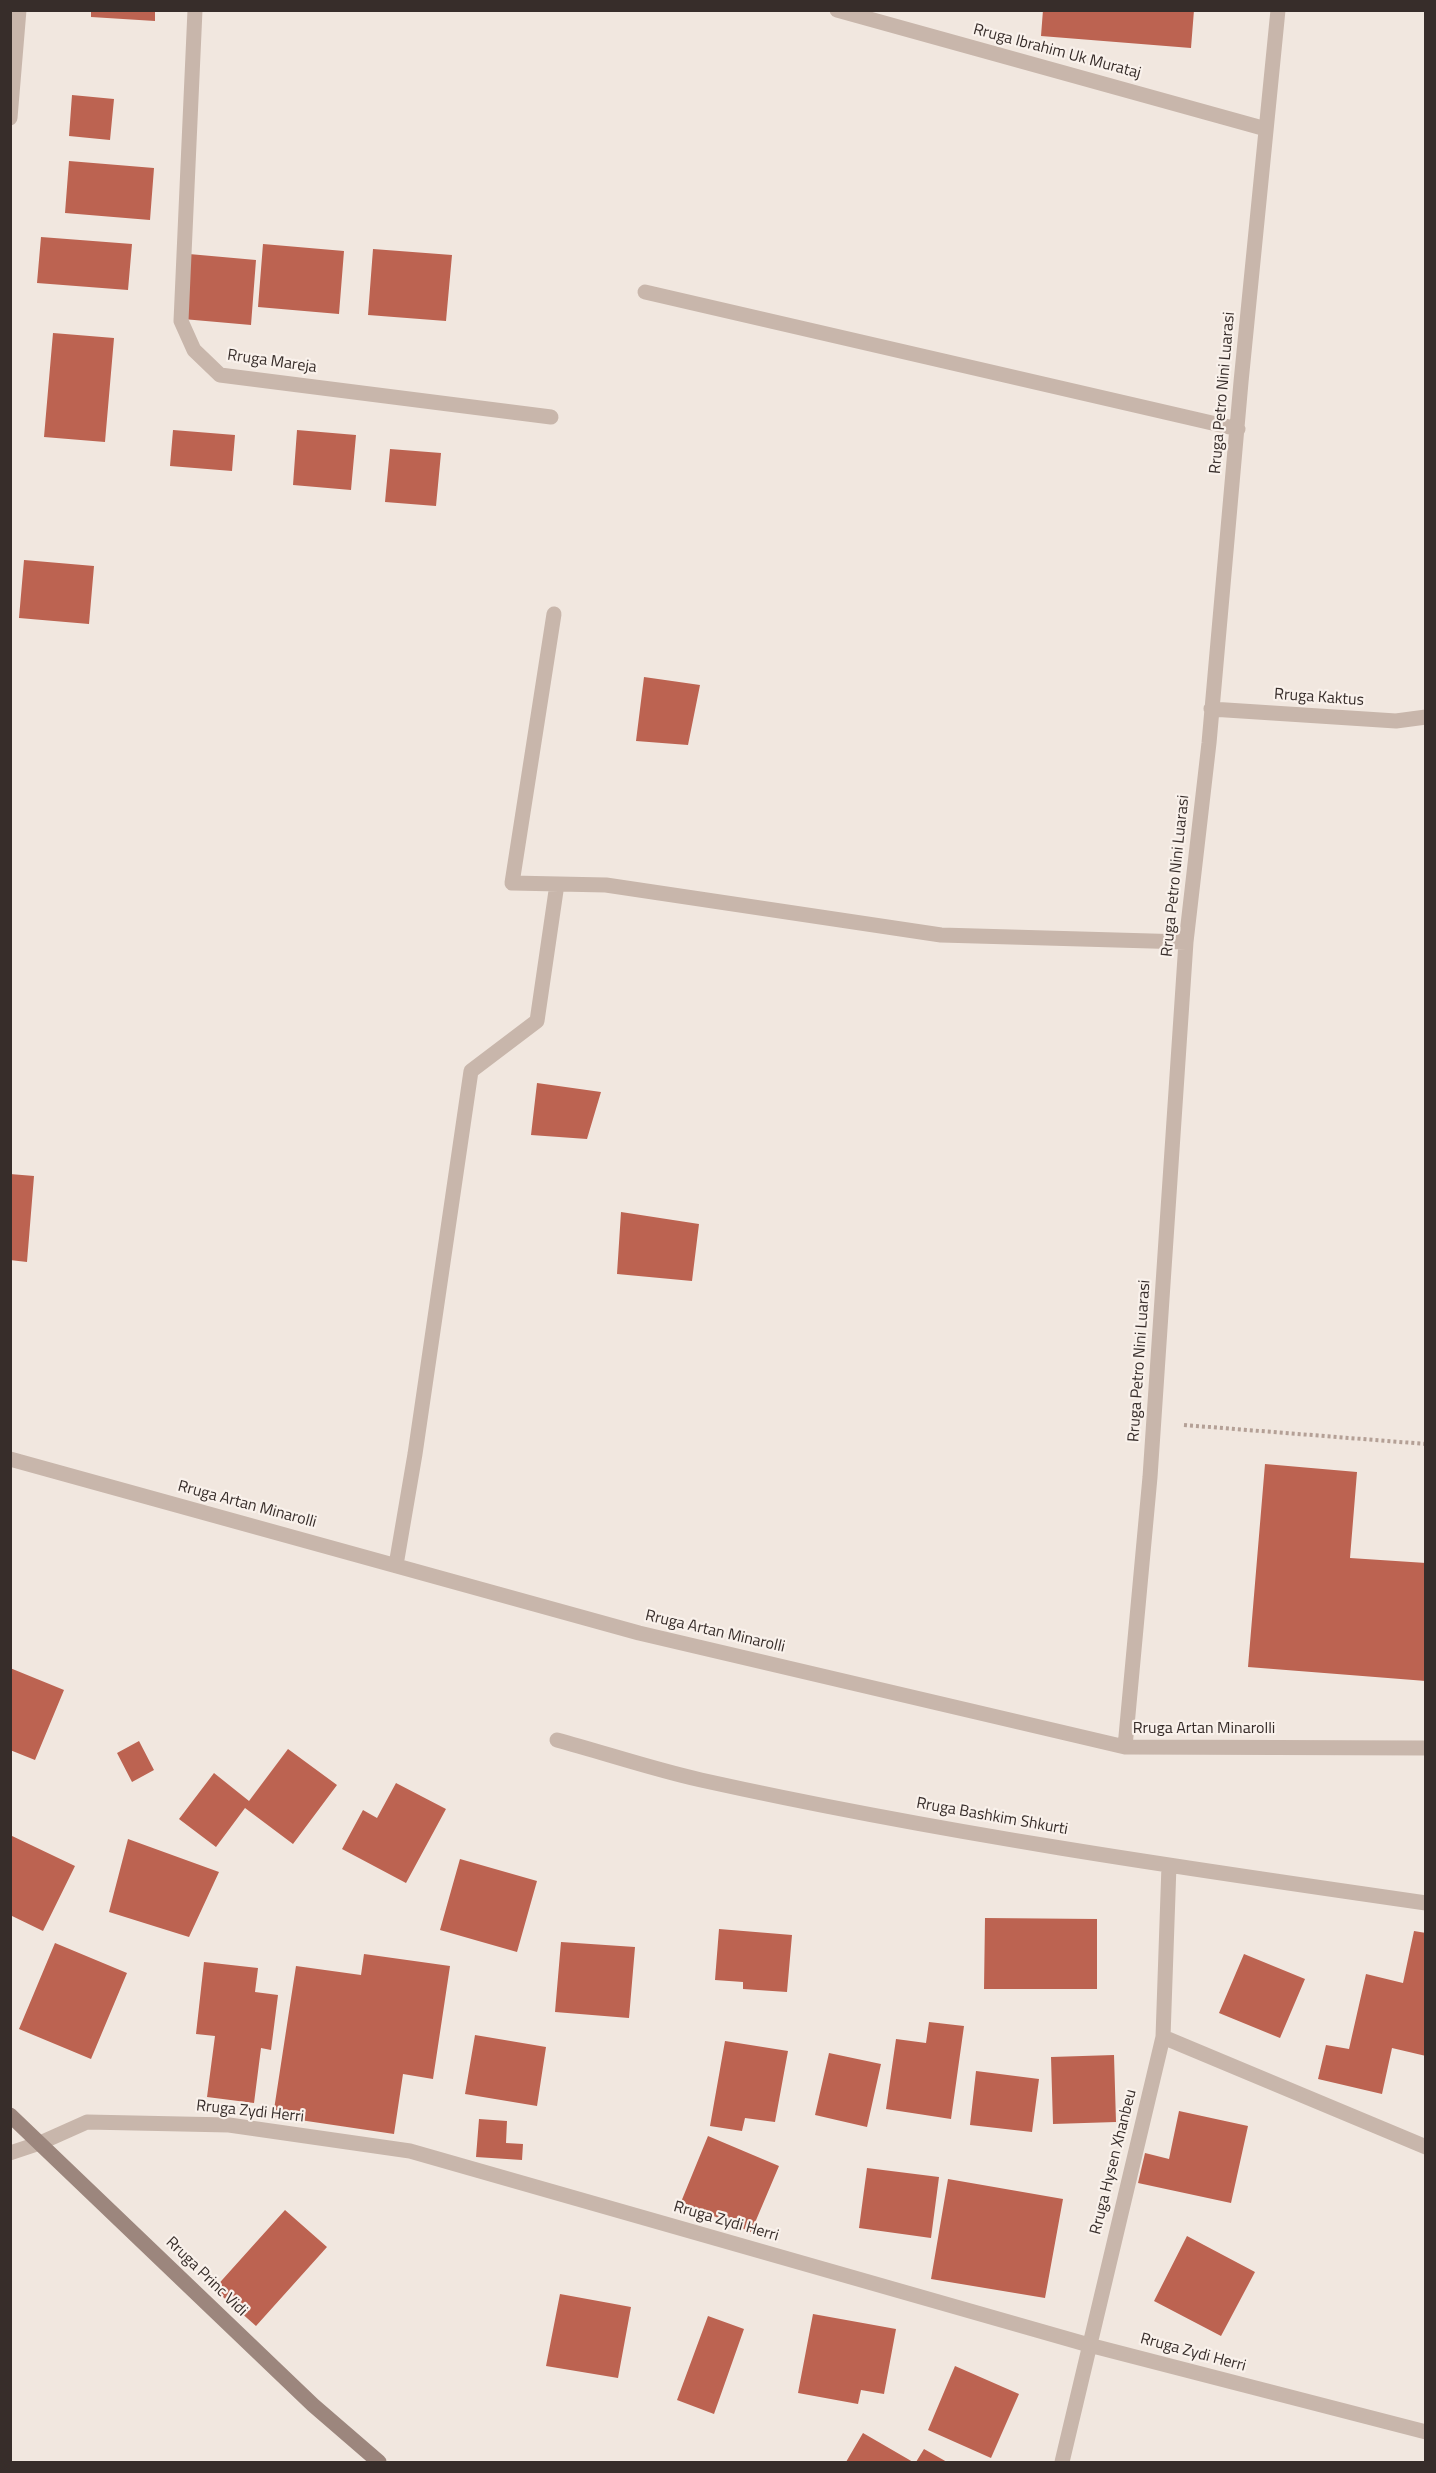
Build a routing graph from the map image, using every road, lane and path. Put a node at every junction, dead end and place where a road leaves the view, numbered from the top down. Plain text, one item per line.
1 (19, 10) edge
2 (195, 10) edge
3 (837, 10) edge
4 (1278, 10) edge
5 (10, 118) edge
6 (1266, 129) junction
7 (645, 292) dead end
8 (551, 417) dead end
9 (1238, 429) junction
10 (554, 614) dead end
11 (1211, 709) junction
12 (1425, 717) edge
13 (557, 884) junction
14 (1186, 942) junction
15 (1154, 1423) junction
16 (1425, 1444) edge
17 (10, 1459) edge
18 (396, 1565) junction
19 (557, 1740) dead end
20 (1125, 1747) junction
21 (1425, 1748) edge
22 (1168, 1866) junction
23 (1425, 1904) edge
24 (1163, 2037) junction
25 (10, 2115) edge
26 (40, 2143) junction
27 (1425, 2148) edge
28 (10, 2153) edge
29 (1089, 2345) junction
30 (1425, 2432) edge
31 (379, 2463) edge
32 (1062, 2463) edge

1 - 5 street
2 - 8 street, Rruga Mareja
3 - 6 street, Rruga Ibrahim Uk Murataj
4 - 6 street, Rruga Petro Nini Luarasi
6 - 9 street, Rruga Petro Nini Luarasi
7 - 9 street
9 - 11 street, Rruga Petro Nini Luarasi
10 - 13 street
11 - 12 street, Rruga Kaktus
11 - 14 street, Rruga Petro Nini Luarasi
13 - 14 street
13 - 18 street
14 - 15 street, Rruga Petro Nini Luarasi
15 - 16 path
15 - 20 street, Rruga Petro Nini Luarasi
17 - 18 street, Rruga Artan Minarolli
18 - 20 street, Rruga Artan Minarolli
19 - 22 street, Rruga Bashkim Shkurti
20 - 21 street, Rruga Artan Minarolli
22 - 23 street, Rruga Bashkim Shkurti
22 - 24 street, Rruga Hysen Xhanbeu
24 - 27 street
24 - 29 street, Rruga Hysen Xhanbeu
25 - 26 street, Rruga Princ Vidi
26 - 28 street, Rruga Zydi Herri
26 - 29 street, Rruga Zydi Herri
26 - 31 street, Rruga Princ Vidi
29 - 30 street, Rruga Zydi Herri
29 - 32 street, Rruga Hysen Xhanbeu

